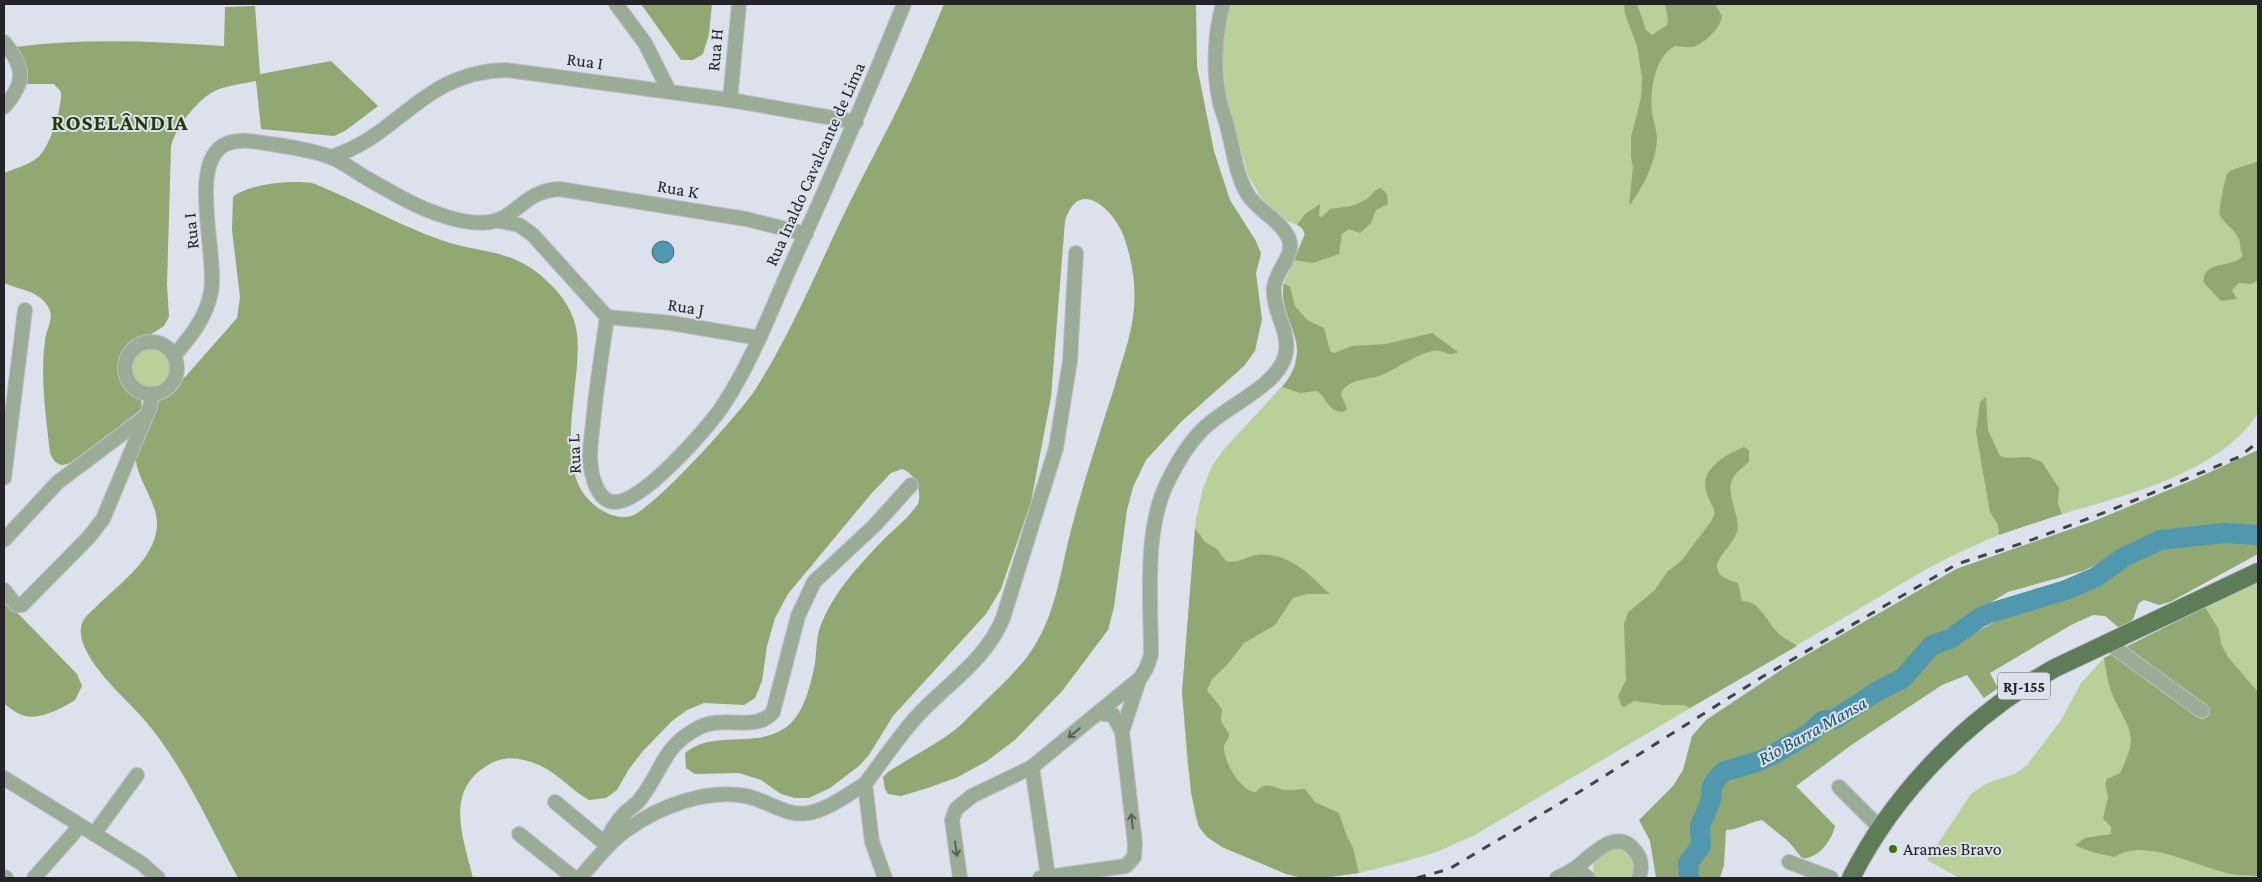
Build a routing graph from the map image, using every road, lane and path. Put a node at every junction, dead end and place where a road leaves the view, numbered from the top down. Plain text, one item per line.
1 (616, 4) edge
2 (739, 4) edge
3 (904, 4) edge
4 (1223, 4) edge
5 (4, 42) edge
6 (669, 91) junction
7 (730, 100) junction
8 (4, 107) edge
9 (856, 122) junction
10 (358, 145) junction
11 (331, 157) junction
12 (352, 170) junction
13 (525, 201) junction
14 (500, 221) junction
15 (806, 234) junction
16 (533, 235) junction
17 (1076, 253) dead end
18 (25, 310) dead end
19 (607, 317) junction
20 (759, 338) junction
21 (174, 356) junction
22 (152, 394) junction
23 (146, 416) junction
24 (4, 478) edge
25 (911, 485) dead end
26 (4, 540) edge
27 (2258, 572) edge
28 (4, 590) edge
29 (2108, 643) junction
30 (1139, 680) junction
31 (2202, 711) dead end
32 (1100, 713) junction
33 (1122, 732) junction
34 (1032, 767) junction
35 (137, 774) dead end
36 (4, 778) edge
37 (865, 784) junction
38 (1839, 787) dead end
39 (555, 802) dead end
40 (80, 826) junction
41 (1881, 829) junction
42 (94, 834) junction
43 (519, 834) dead end
44 (607, 844) junction
45 (1790, 862) dead end
46 (1576, 868) junction
47 (1044, 877) edge
48 (1854, 877) edge
49 (34, 878) edge
50 (158, 878) edge
51 (574, 878) edge
52 (580, 878) edge
53 (885, 878) edge
54 (960, 878) edge
55 (1557, 878) edge
56 (1588, 878) edge
57 (1639, 878) edge
58 (1831, 878) edge

1 - 6 street
2 - 7 street, Rua H
3 - 9 street, Rua Inaldo Cavalcante de Lima
4 - 30 street
5 - 8 street
6 - 7 street, Rua I
6 - 10 street, Rua I
7 - 9 street, Rua I
9 - 15 street, Rua Inaldo Cavalcante de Lima
10 - 11 street, Rua I
10 - 12 street
11 - 12 street, Rua I
11 - 21 street, Rua I
12 - 14 street, Rua I
13 - 14 street
13 - 15 street, Rua K
13 - 16 street
14 - 16 street
15 - 20 street, Rua Inaldo Cavalcante de Lima
16 - 19 street
17 - 37 street
18 - 24 street
19 - 20 street, Rua J
19 - 20 street, Rua L
21 - 22 street
21 - 22 street
22 - 23 street
23 - 26 street
23 - 28 street
25 - 44 street
27 - 29 main road, RJ-155
29 - 31 street
29 - 41 main road, RJ-155
30 - 32 street
30 - 33 street
32 - 33 street
32 -> 34 street
47 -> 33 street
34 - 47 street
34 -> 54 street
35 - 42 street
36 - 40 street
37 - 44 street
37 - 53 street
38 - 41 street
39 - 44 street
40 - 42 street
40 - 49 street
41 - 48 main road, RJ-155
42 - 50 street
43 - 51 street
44 - 52 street
45 - 58 street
46 - 55 street
46 - 56 street
46 - 57 street

